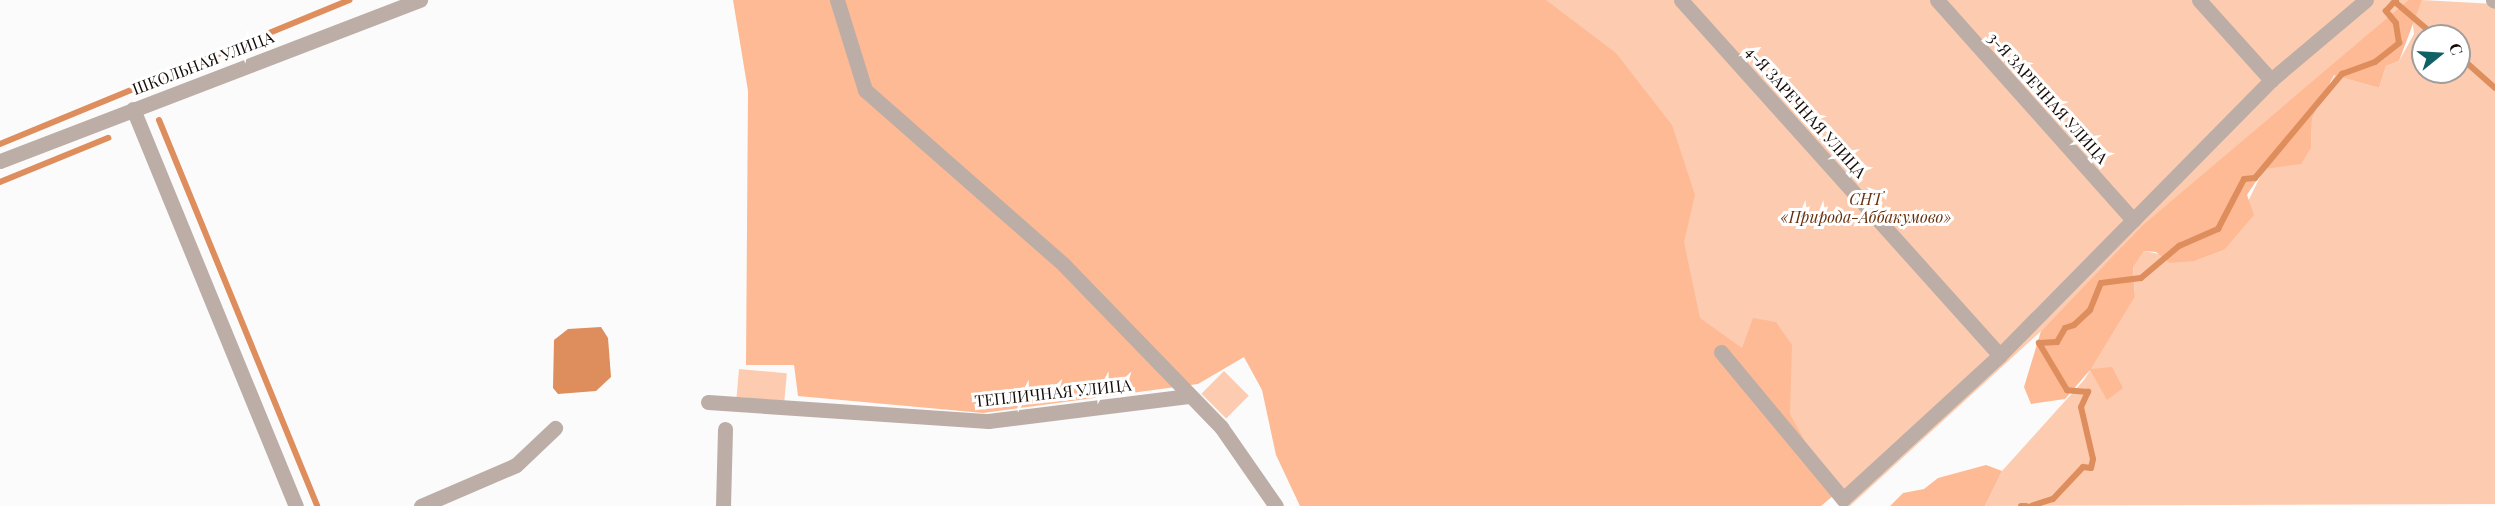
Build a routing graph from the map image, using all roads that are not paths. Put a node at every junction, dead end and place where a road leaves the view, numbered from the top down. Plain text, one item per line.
1 (420, 0) edge
2 (837, 0) edge
3 (1680, 0) edge
4 (1937, 0) edge
5 (2199, 0) edge
6 (2366, 0) edge
7 (2271, 80) junction
8 (133, 109) junction
9 (0, 161) edge
10 (2133, 220) junction
11 (1721, 352) dead end
12 (2000, 355) junction
13 (1188, 396) junction
14 (708, 402) dead end
15 (555, 428) dead end
16 (725, 429) dead end
17 (296, 506) edge
18 (421, 506) edge
19 (723, 506) edge
20 (1276, 506) edge

1 - 8 street, ШКОЛЬНАЯ УЛИЦА
2 - 13 street
3 - 12 street, 4-Я ЗАРЕЧНАЯ УЛИЦА
4 - 10 street, 3-Я ЗАРЕЧНАЯ УЛИЦА
5 - 7 street
6 - 7 street
7 - 10 street
8 - 9 street, ШКОЛЬНАЯ УЛИЦА
8 - 17 street
10 - 12 street
11 - 12 street
13 - 14 street, ТЕПЛИЧНАЯ УЛИЦА
13 - 20 street
15 - 18 street
16 - 19 street

